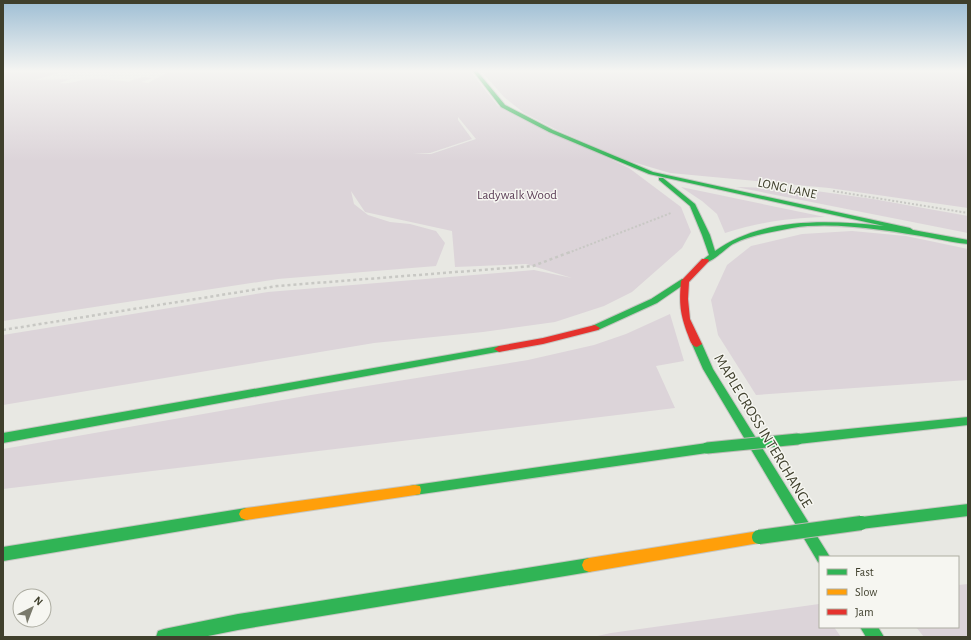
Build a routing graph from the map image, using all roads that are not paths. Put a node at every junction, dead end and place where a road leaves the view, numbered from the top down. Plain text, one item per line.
1 (499, 101) edge
2 (652, 173) junction
3 (916, 232) junction
4 (967, 242) edge
5 (712, 254) junction
6 (685, 281) junction
7 (968, 421) edge
8 (3, 438) edge
9 (968, 510) edge
10 (3, 554) edge
11 (822, 556) edge
12 (869, 628) edge
13 (164, 637) edge
14 (876, 637) edge

1 - 2 main road, LONG LANE
2 - 3 main road, LONG LANE
2 - 5 main road, LONG LANE
3 - 4 main road
3 - 5 main road
5 - 6 main road
6 - 8 main road
6 - 11 main road, MAPLE CROSS INTERCHANGE
7 - 10 main road, bridge
9 - 13 main road, bridge
12 - 14 main road

